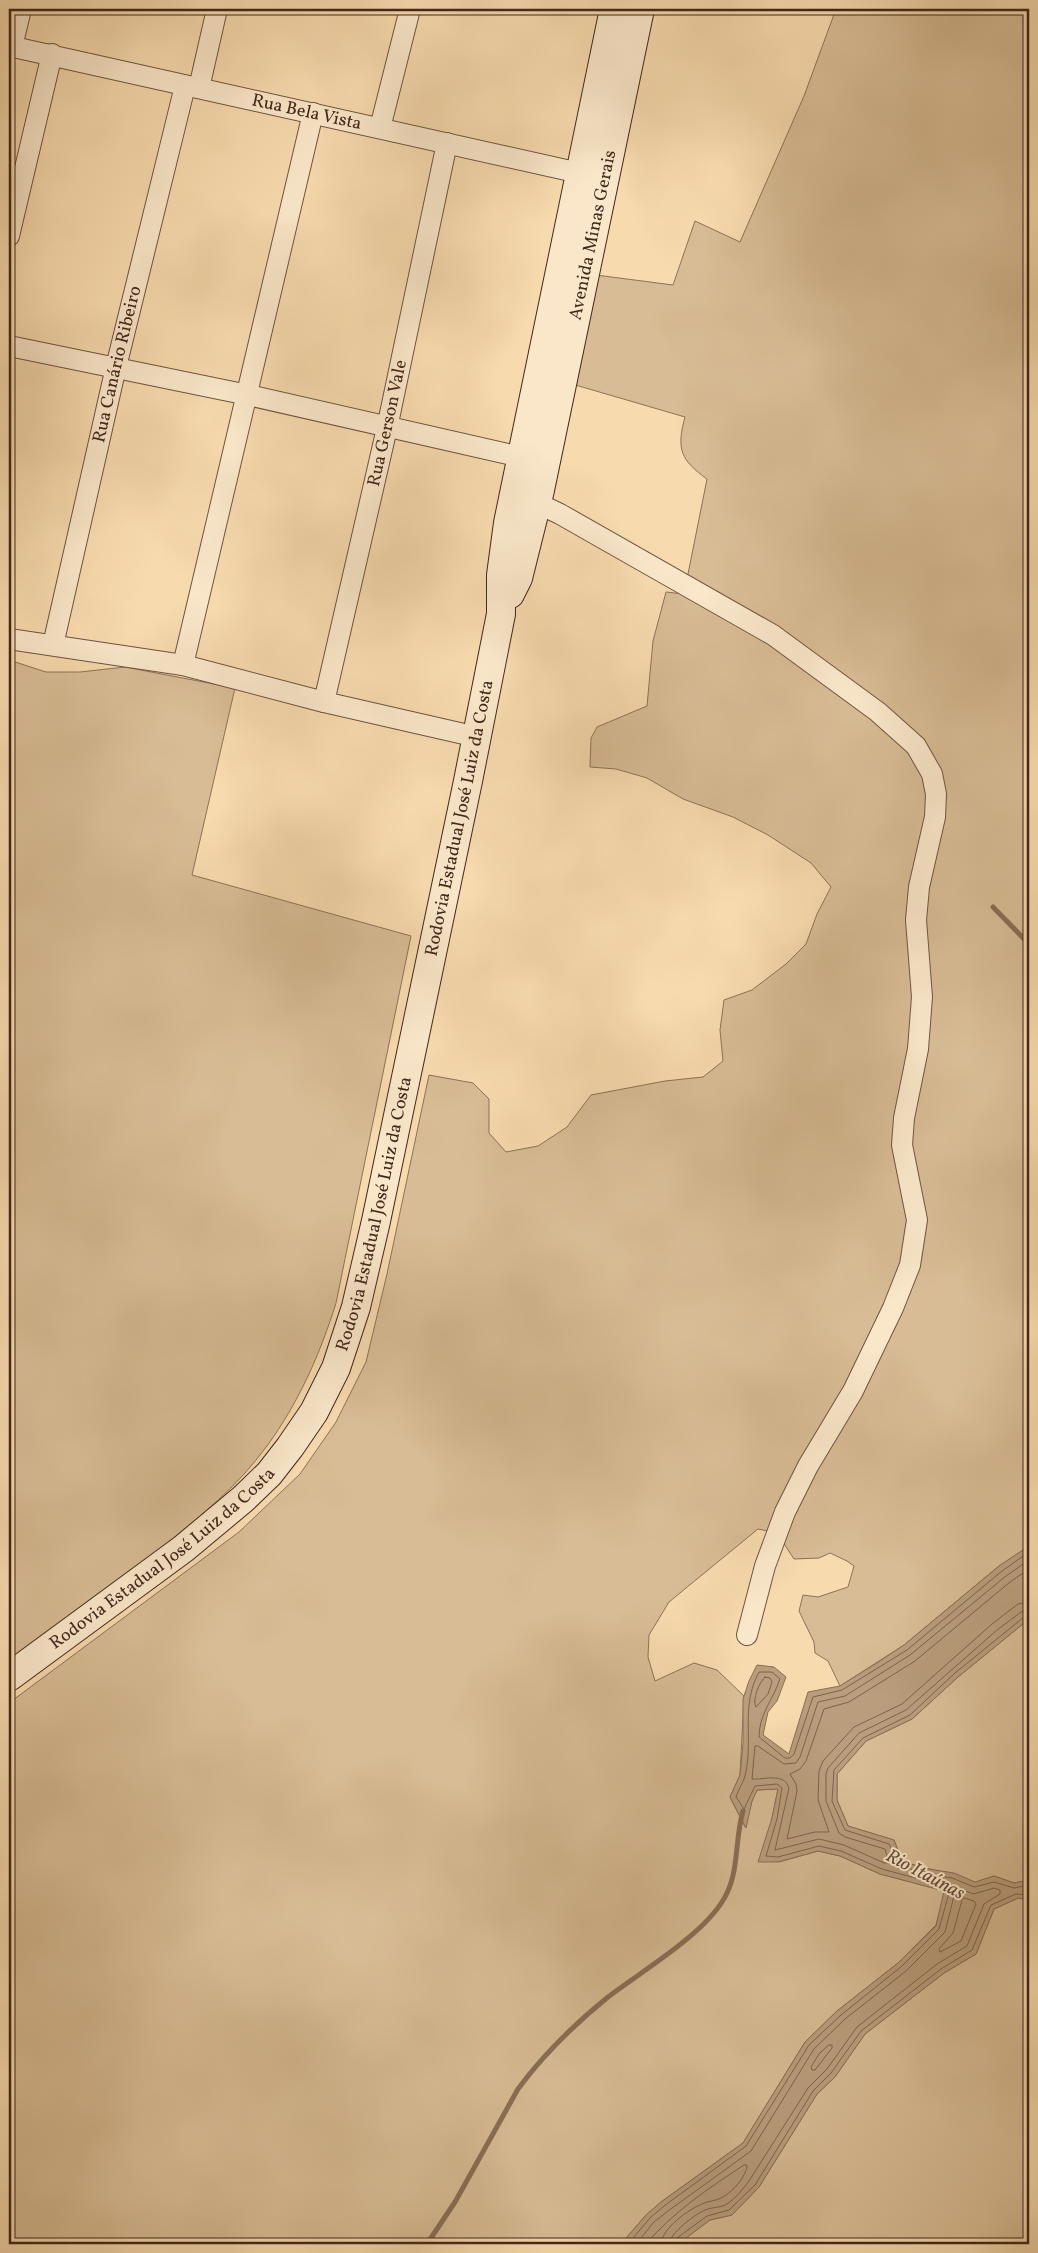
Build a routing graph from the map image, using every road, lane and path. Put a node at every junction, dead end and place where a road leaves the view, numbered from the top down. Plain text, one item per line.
1 (21, 9) edge
2 (217, 9) edge
3 (410, 9) edge
4 (614, 9) edge
5 (640, 9) edge
6 (10, 47) edge
7 (52, 54) junction
8 (616, 57) junction
9 (192, 87) junction
10 (313, 113) junction
11 (380, 128) junction
12 (447, 143) junction
13 (592, 176) junction
14 (9, 236) edge
15 (9, 346) edge
16 (116, 367) junction
17 (248, 395) junction
18 (387, 428) junction
19 (534, 460) junction
20 (537, 503) junction
21 (501, 614) junction
22 (9, 639) edge
23 (53, 645) junction
24 (183, 665) junction
25 (324, 702) junction
26 (477, 737) junction
27 (747, 1635) dead end
28 (9, 1677) edge

1 - 6 street
2 - 9 street, Rua Canário Ribeiro
3 - 11 street
4 - 8 main road, Avenida Minas Gerais
5 - 8 main road, Avenida Minas Gerais
6 - 7 street, Rua Bela Vista
7 - 9 street, Rua Bela Vista
7 - 14 street
8 - 13 main road, Avenida Minas Gerais
9 - 10 street, Rua Bela Vista
9 - 16 street, Rua Canário Ribeiro
10 - 11 street, Rua Bela Vista
10 - 17 street
11 - 12 street, Rua Bela Vista
12 - 13 street, Rua Bela Vista
12 - 18 street, Rua Gerson Vale
13 - 19 main road, Avenida Minas Gerais
15 - 16 street
16 - 17 street
16 - 23 street, Rua Canário Ribeiro
17 - 18 street
17 - 24 street
18 - 19 street
18 - 25 street, Rua Gerson Vale
19 - 20 main road, Avenida Minas Gerais
19 - 21 main road, Avenida Minas Gerais
20 - 21 main road, Avenida Minas Gerais
20 - 27 street
21 - 26 main road, Rodovia Estadual José Luiz da Costa
22 - 23 street
23 - 24 street
24 - 25 street
25 - 26 street
26 - 28 main road, Rodovia Estadual José Luiz da Costa

